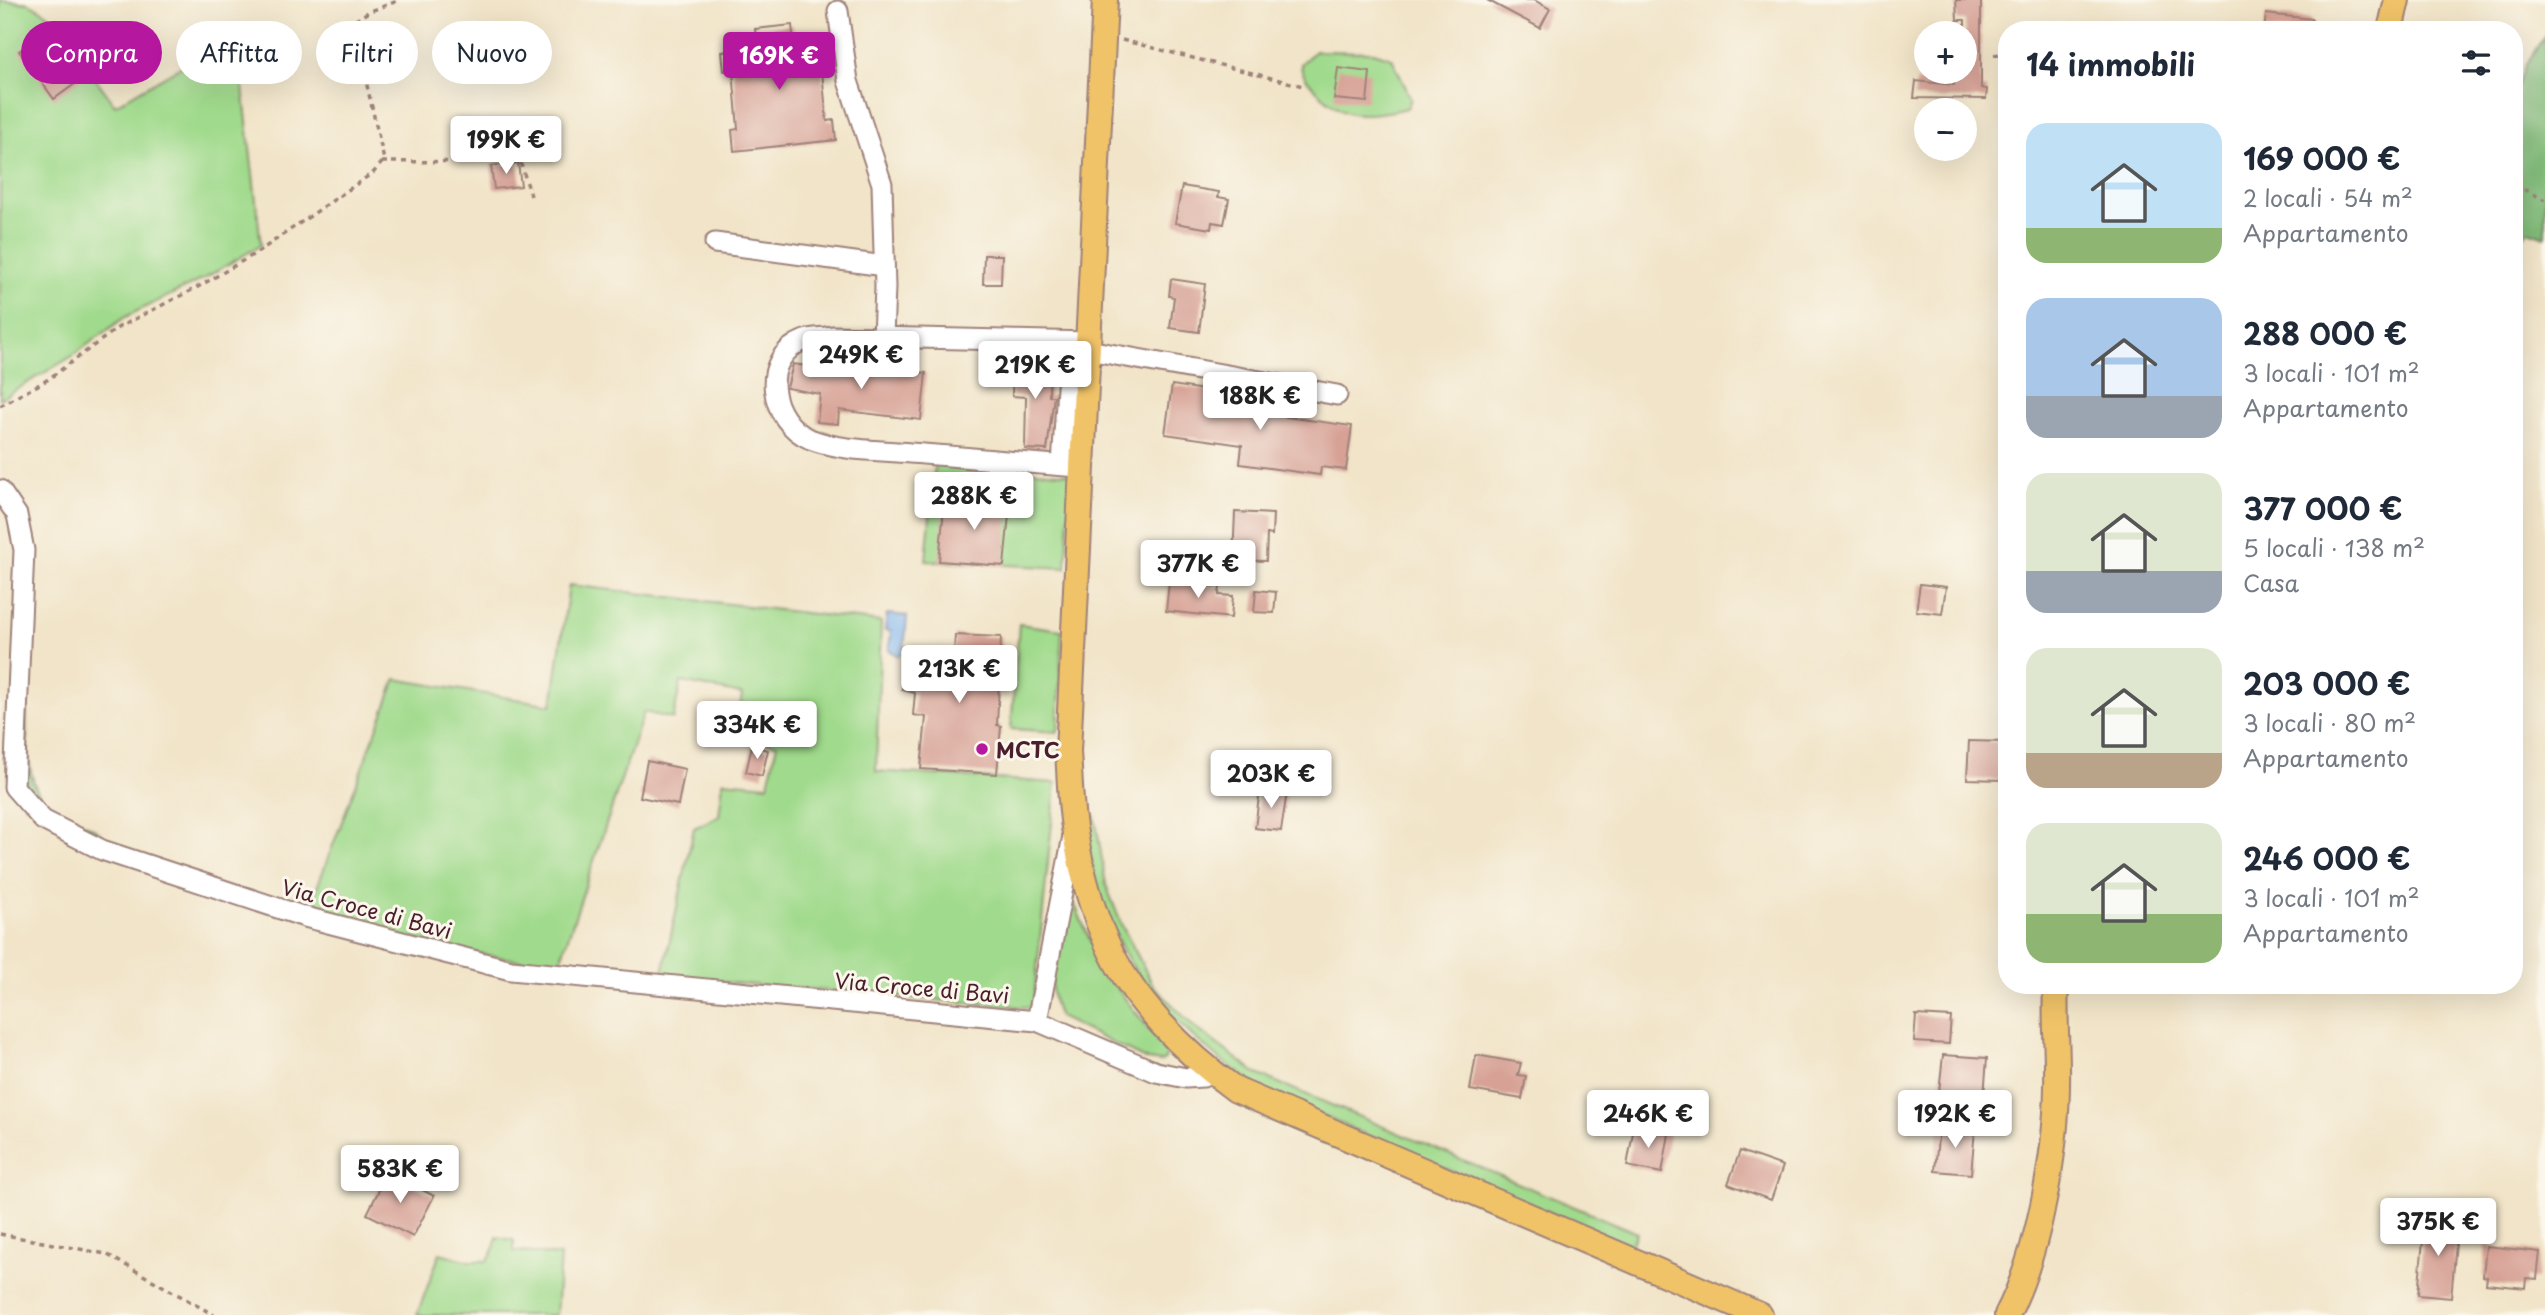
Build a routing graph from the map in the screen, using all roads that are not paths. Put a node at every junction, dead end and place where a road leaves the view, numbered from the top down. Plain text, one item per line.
1 (1105, 0) edge
2 (2397, 0) edge
3 (838, 11) dead end
4 (2392, 21) edge
5 (715, 243) dead end
6 (884, 266) junction
7 (883, 337) junction
8 (1082, 345) junction
9 (1337, 395) dead end
10 (1071, 466) junction
11 (0, 490) edge
12 (1074, 831) junction
13 (2056, 994) edge
14 (1037, 1021) junction
15 (1209, 1070) junction
16 (1759, 1315) edge
17 (2007, 1315) edge

1 - 8 main road
2 - 4 main road
3 - 6 lane
5 - 6 lane
6 - 7 lane
7 - 8 lane
7 - 10 lane
8 - 9 lane
8 - 10 main road
10 - 12 main road
11 - 14 lane, Via Croce di Bavi
12 - 14 lane
12 - 15 main road
13 - 17 main road
14 - 15 lane, Via Croce di Bavi
15 - 16 main road

